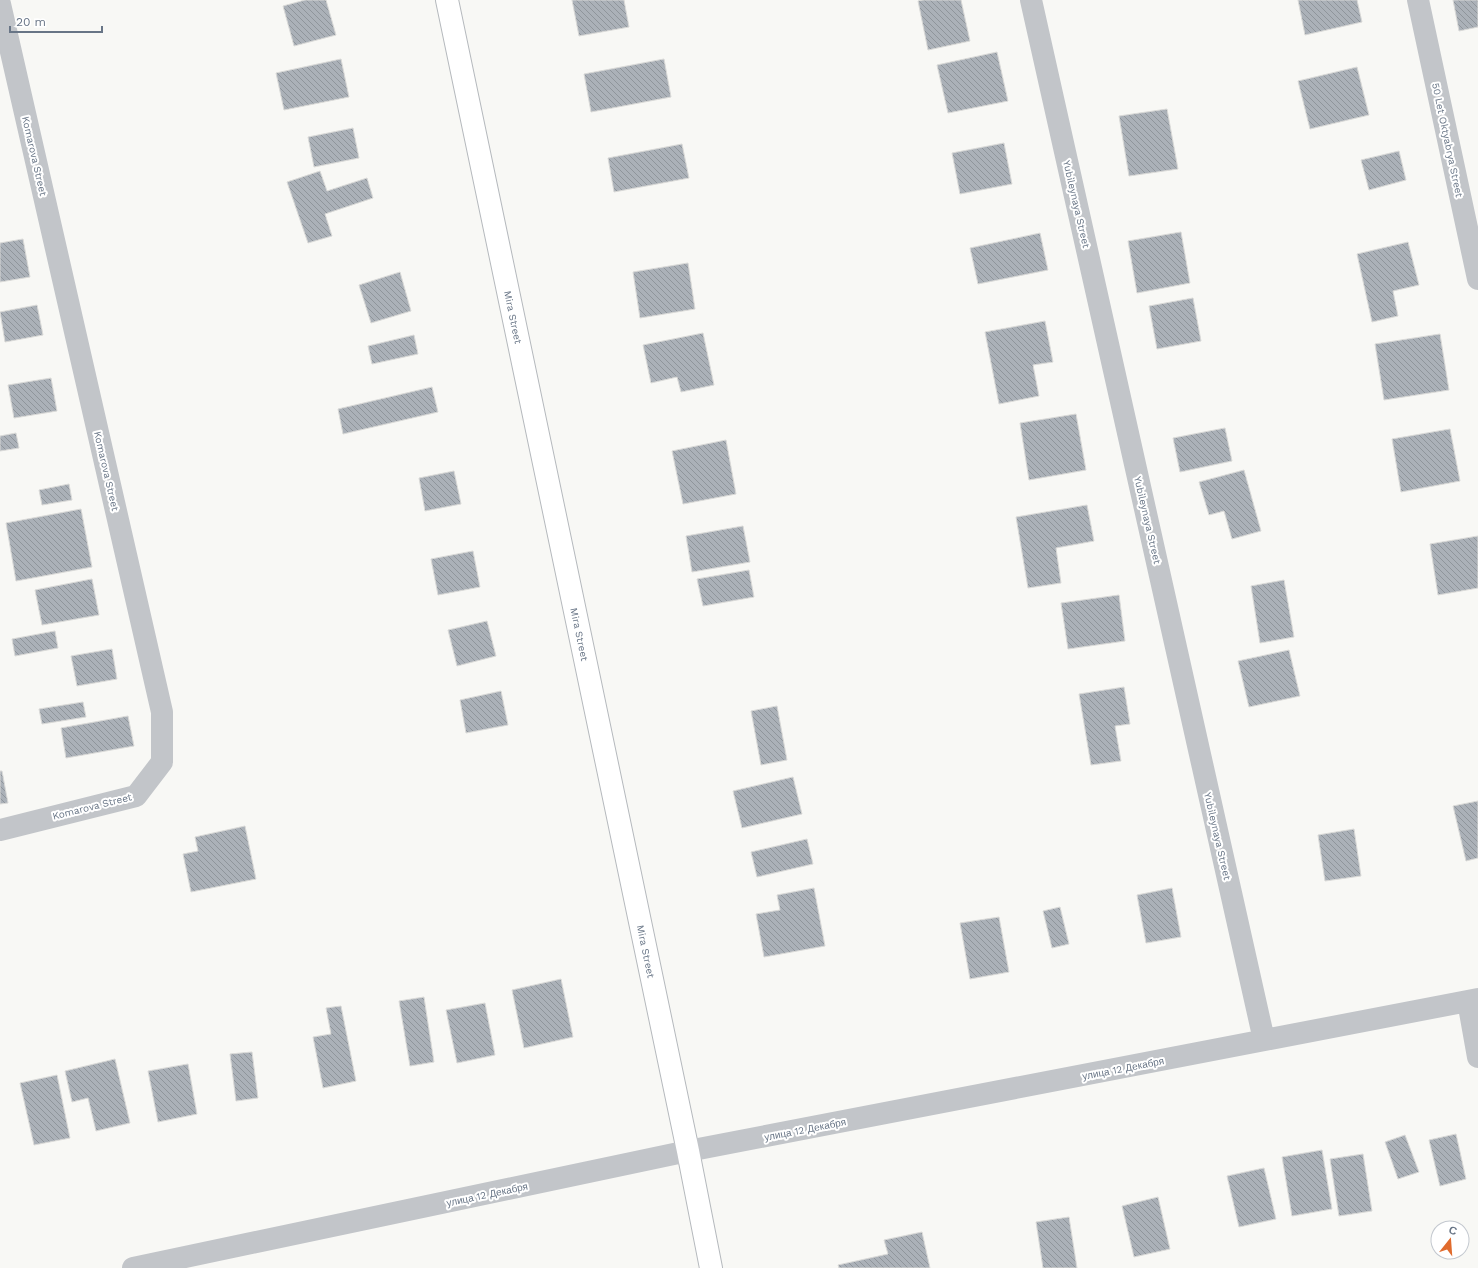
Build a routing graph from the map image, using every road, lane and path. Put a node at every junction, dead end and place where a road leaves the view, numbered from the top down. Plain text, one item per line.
1 (447, 0) edge
2 (1031, 0) edge
3 (1418, 0) edge
4 (0, 4) edge
5 (1478, 279) edge
6 (0, 830) edge
7 (1473, 1000) edge
8 (1264, 1040) junction
9 (1478, 1057) edge
10 (688, 1151) junction
11 (133, 1268) edge
12 (711, 1268) edge

1 - 10 main road, Mira Street
2 - 8 street, Yubileynaya Street
3 - 5 street, 50 Let Oktyabrya Street
4 - 6 street, Komarova Street
7 - 8 street, улица 12 Декабря
7 - 9 street
8 - 10 street, улица 12 Декабря
10 - 11 street, улица 12 Декабря
10 - 12 main road, Mira Street

